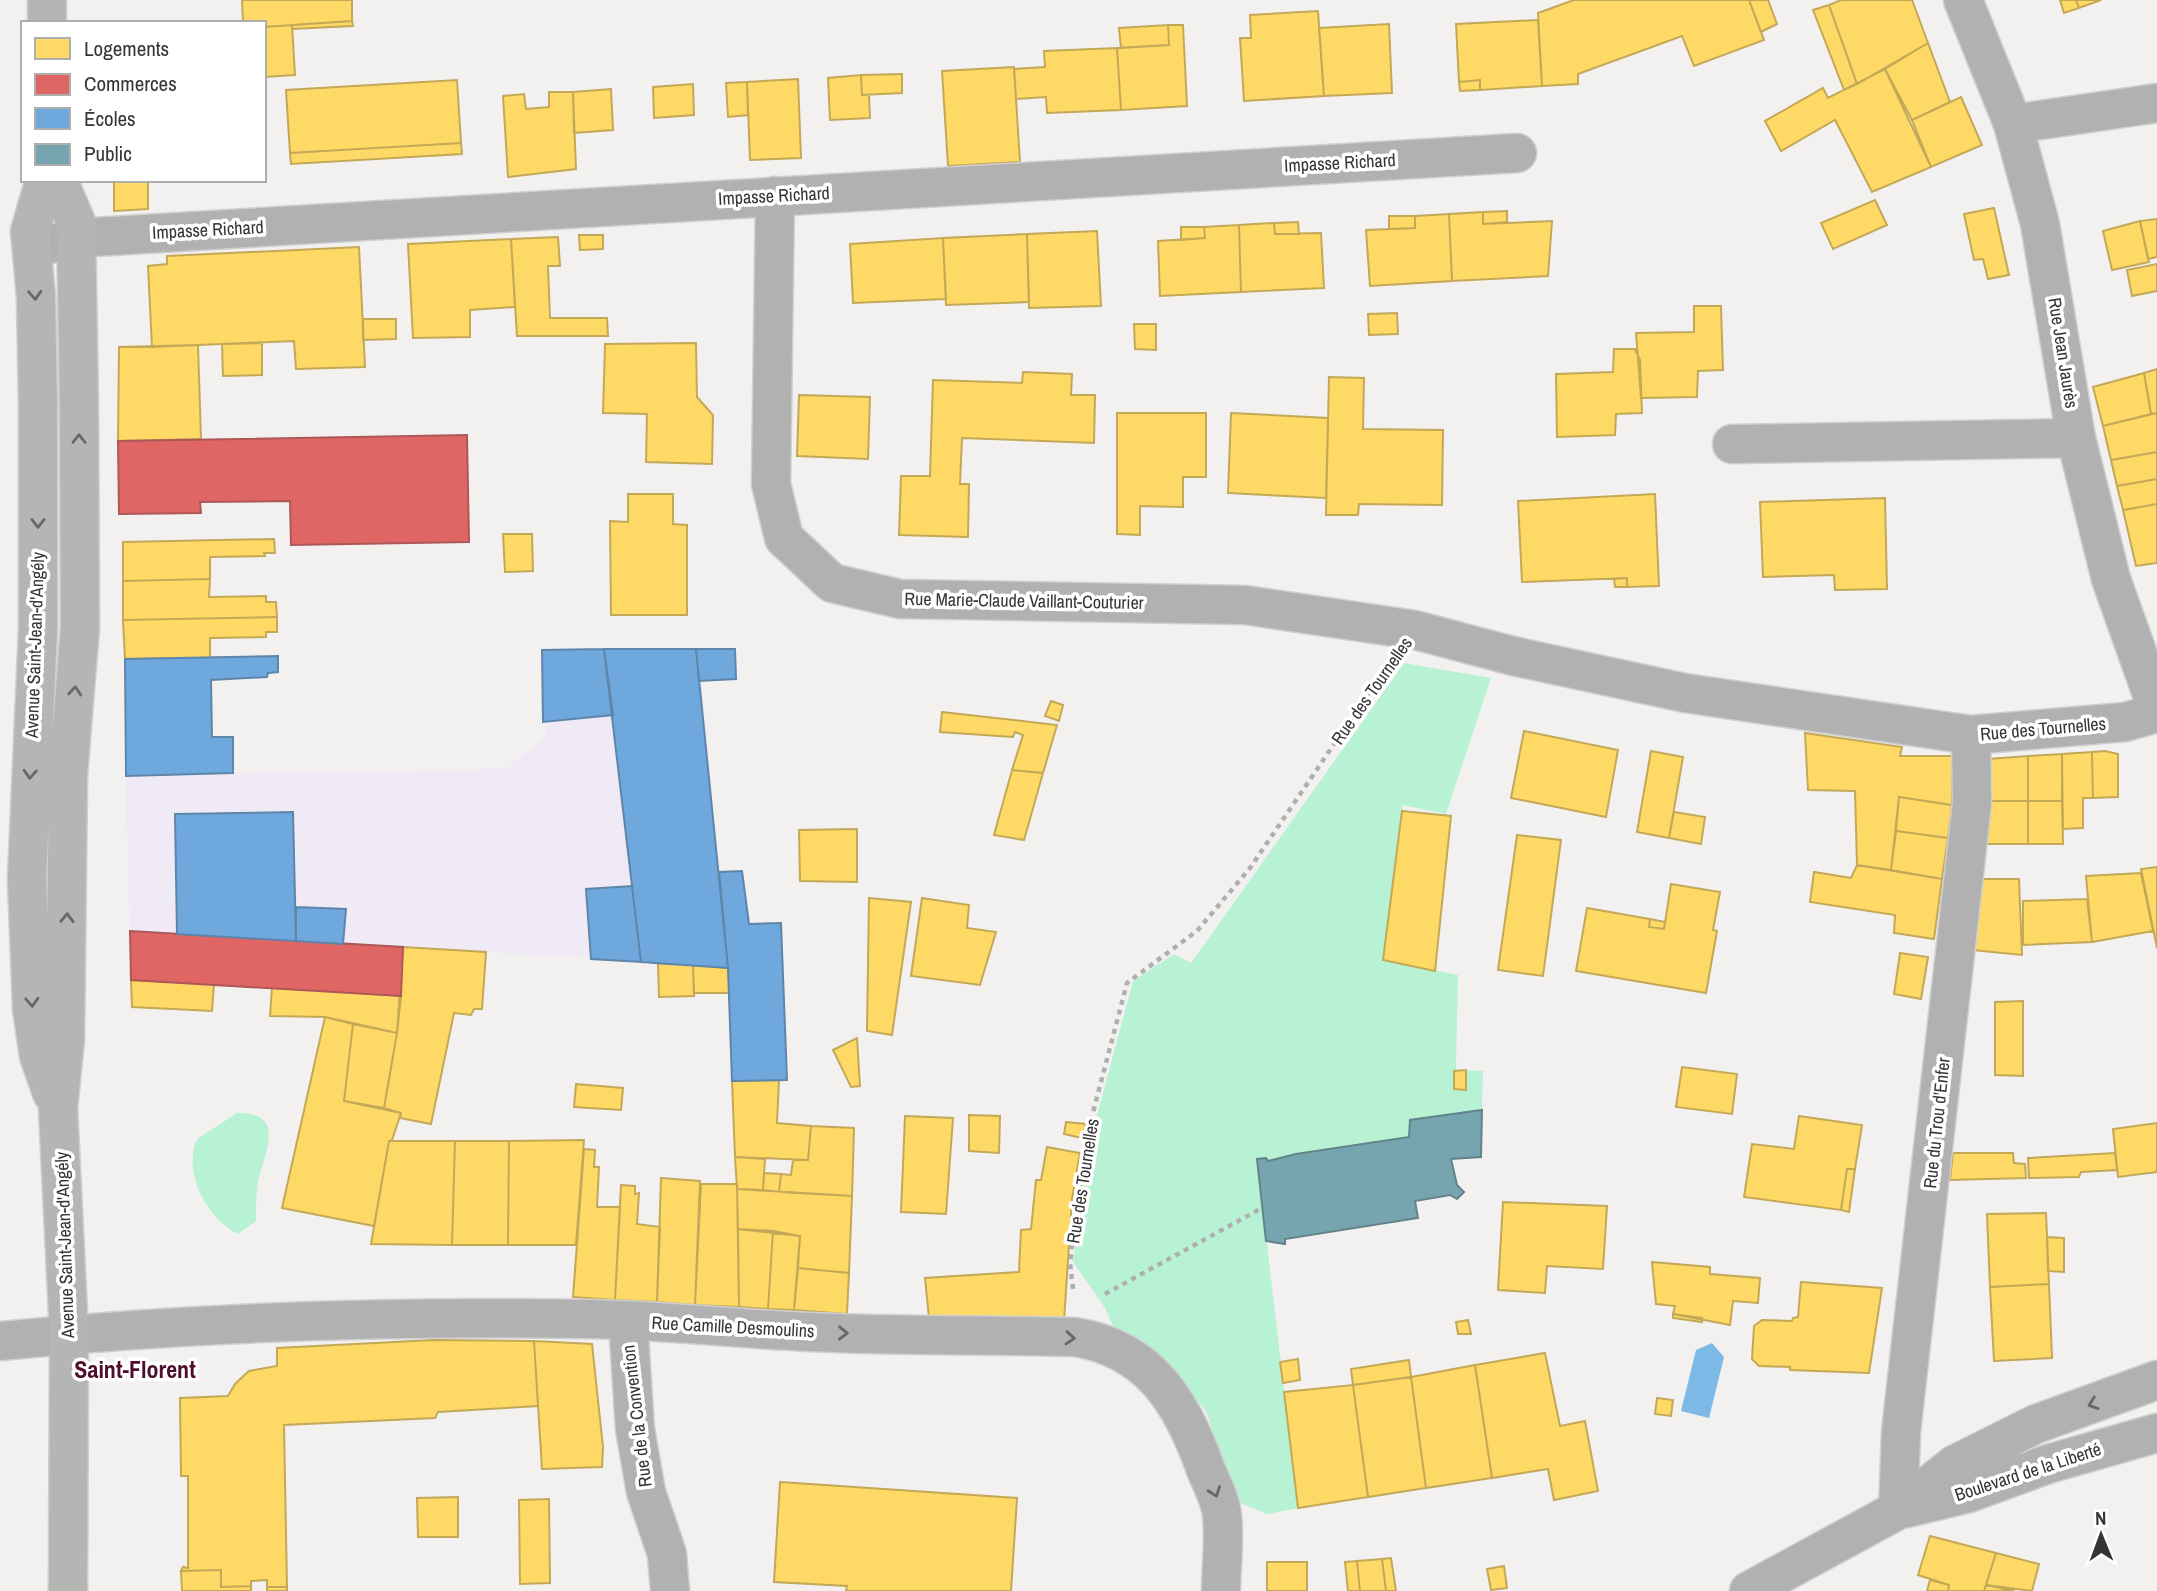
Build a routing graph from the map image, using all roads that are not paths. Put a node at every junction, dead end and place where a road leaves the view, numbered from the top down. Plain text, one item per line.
1 (47, 0) edge
2 (1963, 0) edge
3 (47, 21) edge
4 (2157, 103) edge
5 (2013, 124) junction
6 (1517, 153) dead end
7 (44, 182) edge
8 (59, 182) edge
9 (775, 196) junction
10 (77, 237) junction
11 (32, 248) junction
12 (2076, 439) junction
13 (1732, 444) dead end
14 (1415, 630) joint
15 (2157, 708) edge
16 (2157, 713) edge
17 (1971, 735) junction
18 (58, 1108) junction
19 (628, 1321) junction
20 (69, 1334) junction
21 (0, 1341) edge
22 (2157, 1380) edge
23 (2157, 1433) edge
24 (1898, 1510) junction
25 (68, 1591) edge
26 (670, 1591) edge
27 (1221, 1591) edge
28 (1749, 1591) edge

1 - 3 main road
2 - 5 street, Rue Jean Jaurès
4 - 5 street
5 - 12 street, Rue Jean Jaurès
6 - 9 street, Impasse Richard
7 - 11 main road, Avenue Saint-Jean-d'Angély
8 - 10 main road, Avenue Saint-Jean-d'Angély
9 - 10 street, Impasse Richard
9 - 14 street, Rue Marie-Claude Vaillant-Couturier
10 - 11 street, Impasse Richard
18 -> 10 main road, Avenue Saint-Jean-d'Angély
11 -> 18 main road, Avenue Saint-Jean-d'Angély
12 - 13 street
12 - 15 street, Rue Jean Jaurès
14 - 17 street, Rue des Tournelles
16 - 17 street, Rue des Tournelles
17 - 24 street, Rue du Trou d'Enfer
18 - 20 main road, Avenue Saint-Jean-d'Angély
19 - 20 street, Rue Camille Desmoulins
19 - 26 street, Rue de la Convention
19 -> 27 street, Rue Camille Desmoulins
20 - 21 street, Rue Camille Desmoulins
20 - 25 main road, Avenue Saint-Jean-d'Angély
22 -> 24 street, Boulevard de la Liberté
23 - 24 street, Boulevard de la Liberté
24 - 28 street, Boulevard de la Liberté

